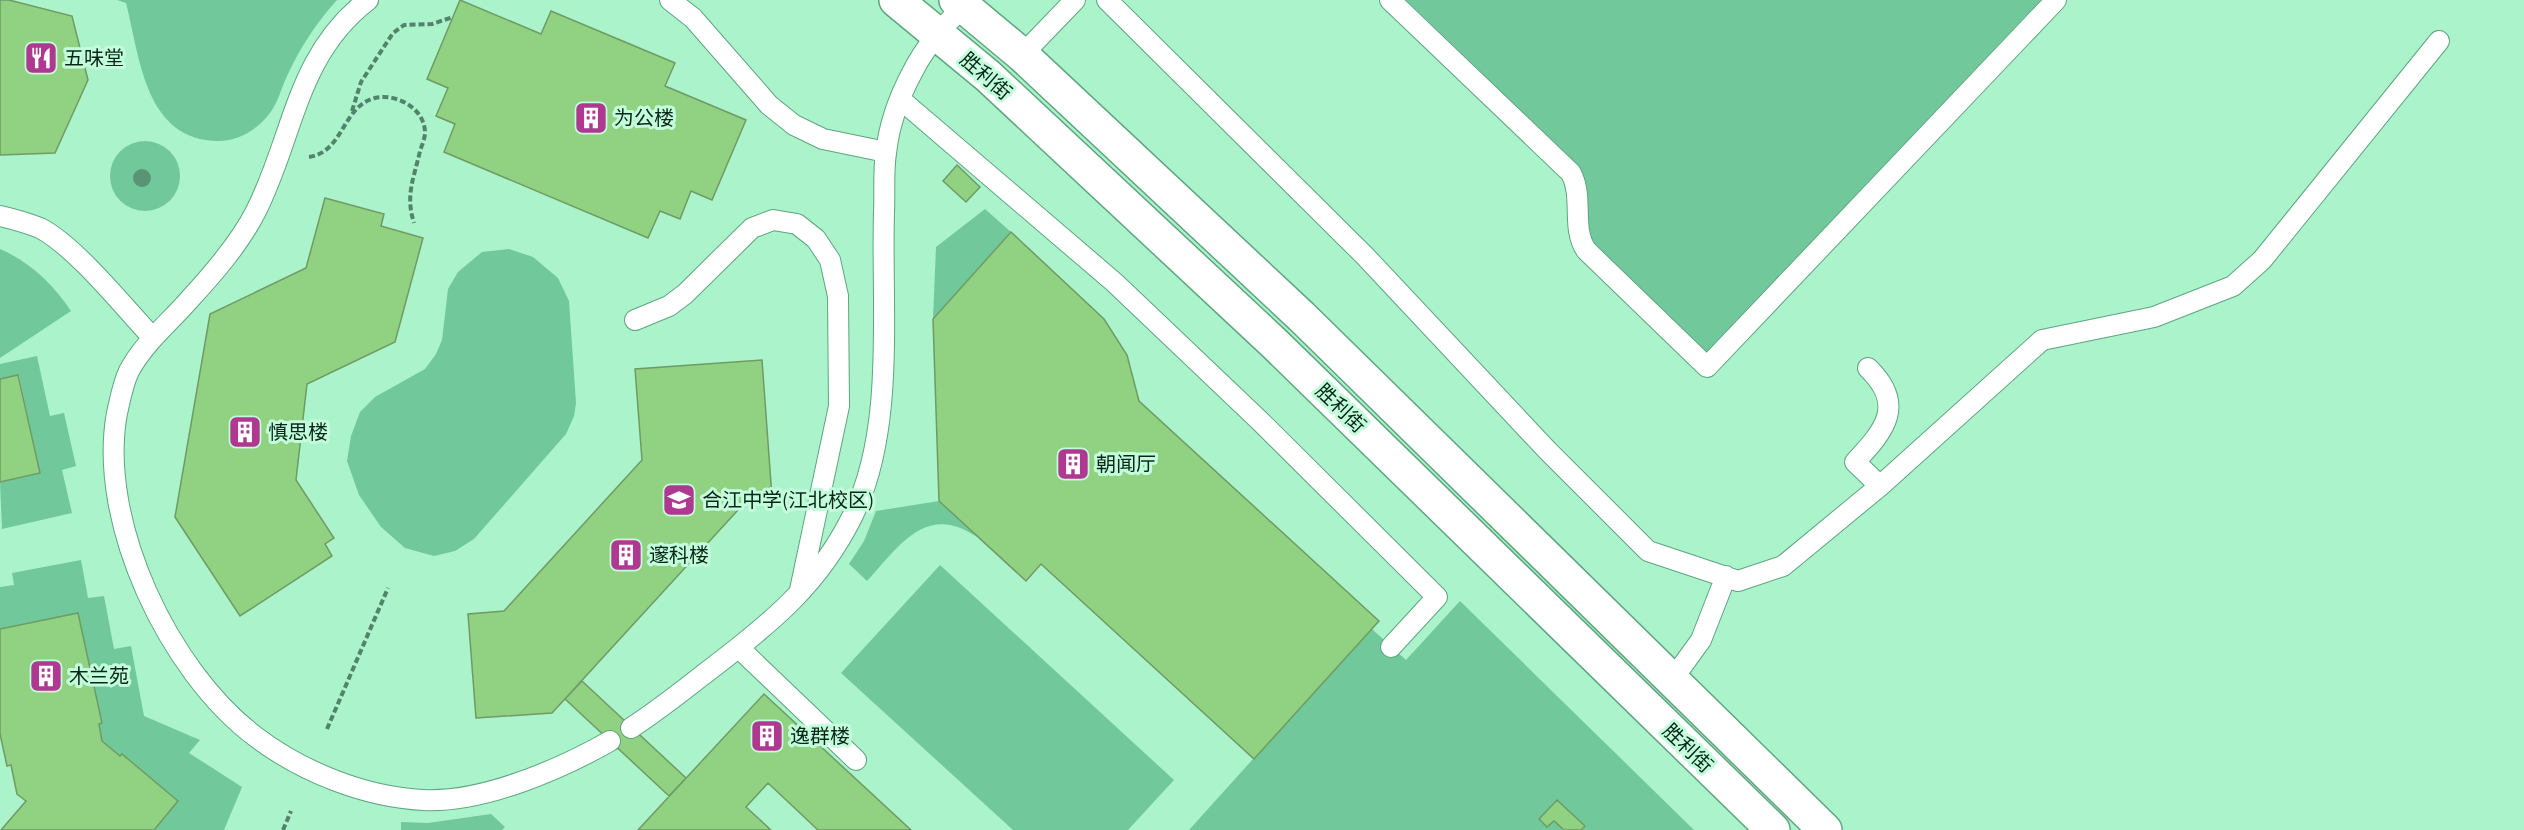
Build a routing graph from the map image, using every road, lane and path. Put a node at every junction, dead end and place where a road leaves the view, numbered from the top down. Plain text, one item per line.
1 (368, 0) edge
2 (670, 0) edge
3 (896, 0) edge
4 (1075, 0) edge
5 (1107, 0) edge
6 (1390, 0) edge
7 (2056, 0) edge
8 (963, 2) edge
9 (453, 17) dead end
10 (937, 33) junction
11 (2439, 41) dead end
12 (1022, 55) junction
13 (900, 99) junction
14 (352, 111) junction
15 (886, 152) junction
16 (279, 156) junction
17 (0, 216) edge
18 (414, 223) dead end
19 (635, 320) dead end
20 (152, 338) junction
21 (1868, 368) dead end
22 (1881, 486) junction
23 (1726, 576) junction
24 (388, 588) dead end
25 (798, 597) junction
26 (1391, 647) dead end
27 (739, 648) junction
28 (1672, 680) junction
29 (631, 728) dead end
30 (327, 729) dead end
31 (610, 741) dead end
32 (856, 759) dead end
33 (291, 811) dead end
34 (283, 830) edge
35 (1773, 830) edge
36 (1825, 830) edge

1 - 16 lane
2 - 15 lane
3 - 10 street, 胜利街
4 - 12 lane
5 - 23 lane
6 - 7 lane
8 - 10 lane
8 - 12 street, 胜利街
9 - 14 path
10 - 13 lane
10 - 35 street, 胜利街
11 - 22 lane
12 - 28 street, 胜利街
13 - 15 lane
13 - 26 lane
14 - 16 path
14 - 18 path
15 - 25 lane
16 - 20 lane
17 - 20 lane
19 - 25 lane
20 - 31 lane
21 - 22 lane
22 - 23 lane
23 - 28 lane
24 - 30 path
25 - 27 lane
27 - 29 lane
27 - 32 lane
28 - 36 street, 胜利街
33 - 34 path

